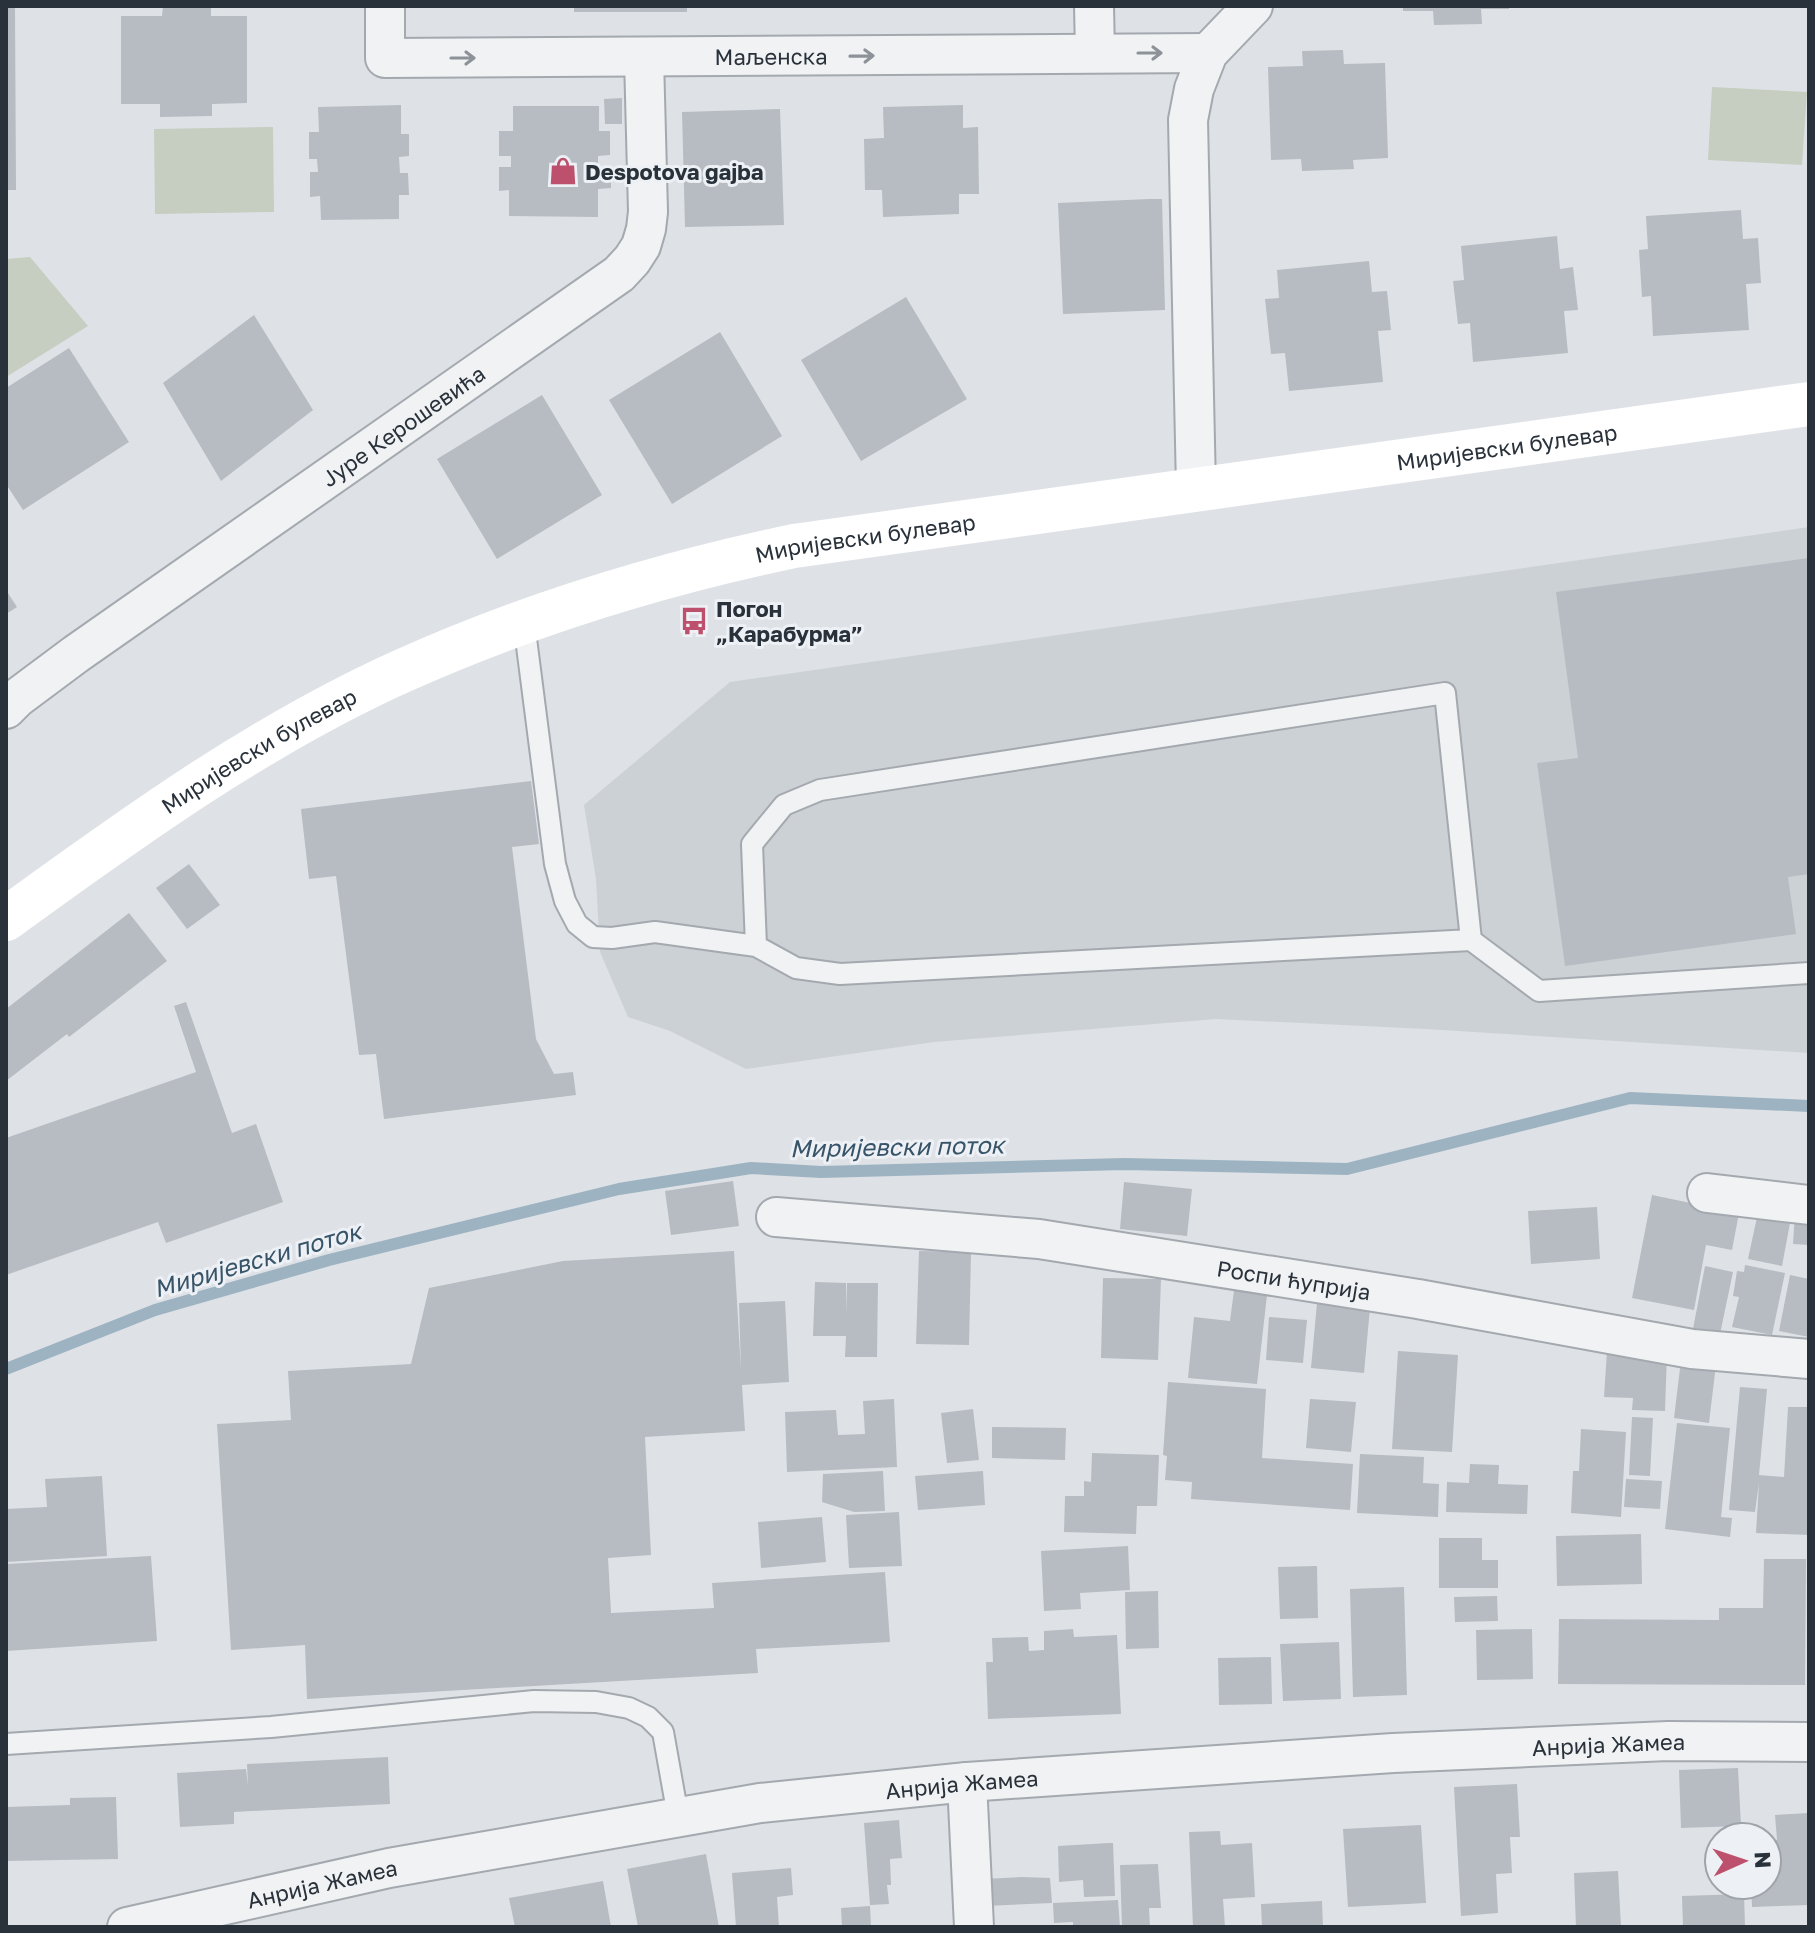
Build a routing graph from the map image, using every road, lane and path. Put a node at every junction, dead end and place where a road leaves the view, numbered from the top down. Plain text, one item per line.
1 (385, 6) edge
2 (1094, 6) edge
3 (1253, 6) edge
4 (1095, 53) junction
5 (1208, 53) junction
6 (644, 58) junction
7 (1809, 404) edge
8 (1196, 488) junction
9 (524, 623) junction
10 (6, 709) edge
11 (6, 919) edge
12 (1471, 940) junction
13 (756, 946) junction
14 (1809, 973) edge
15 (1707, 1193) dead end
16 (1809, 1205) edge
17 (776, 1217) dead end
18 (1809, 1359) edge
19 (1809, 1742) edge
20 (6, 1744) edge
21 (967, 1782) junction
22 (678, 1816) junction
23 (127, 1927) edge
24 (974, 1927) edge

1 -> 6 street, Маљенска
2 - 4 street
3 - 5 street
4 -> 5 street, Маљенска
6 -> 4 street, Маљенска
5 - 8 street
6 - 10 street, Јуре Керошевића
7 - 8 main road, Миријевски булевар
8 - 9 main road, Миријевски булевар
9 - 11 main road, Миријевски булевар
9 - 13 lane
12 - 13 lane
12 - 13 lane
12 - 14 lane
15 - 16 street
17 - 18 street, Роспи ћуприја
19 - 21 street, Анрија Жамеа
20 - 22 lane
21 - 22 street, Анрија Жамеа
21 - 24 street
22 - 23 street, Анрија Жамеа

